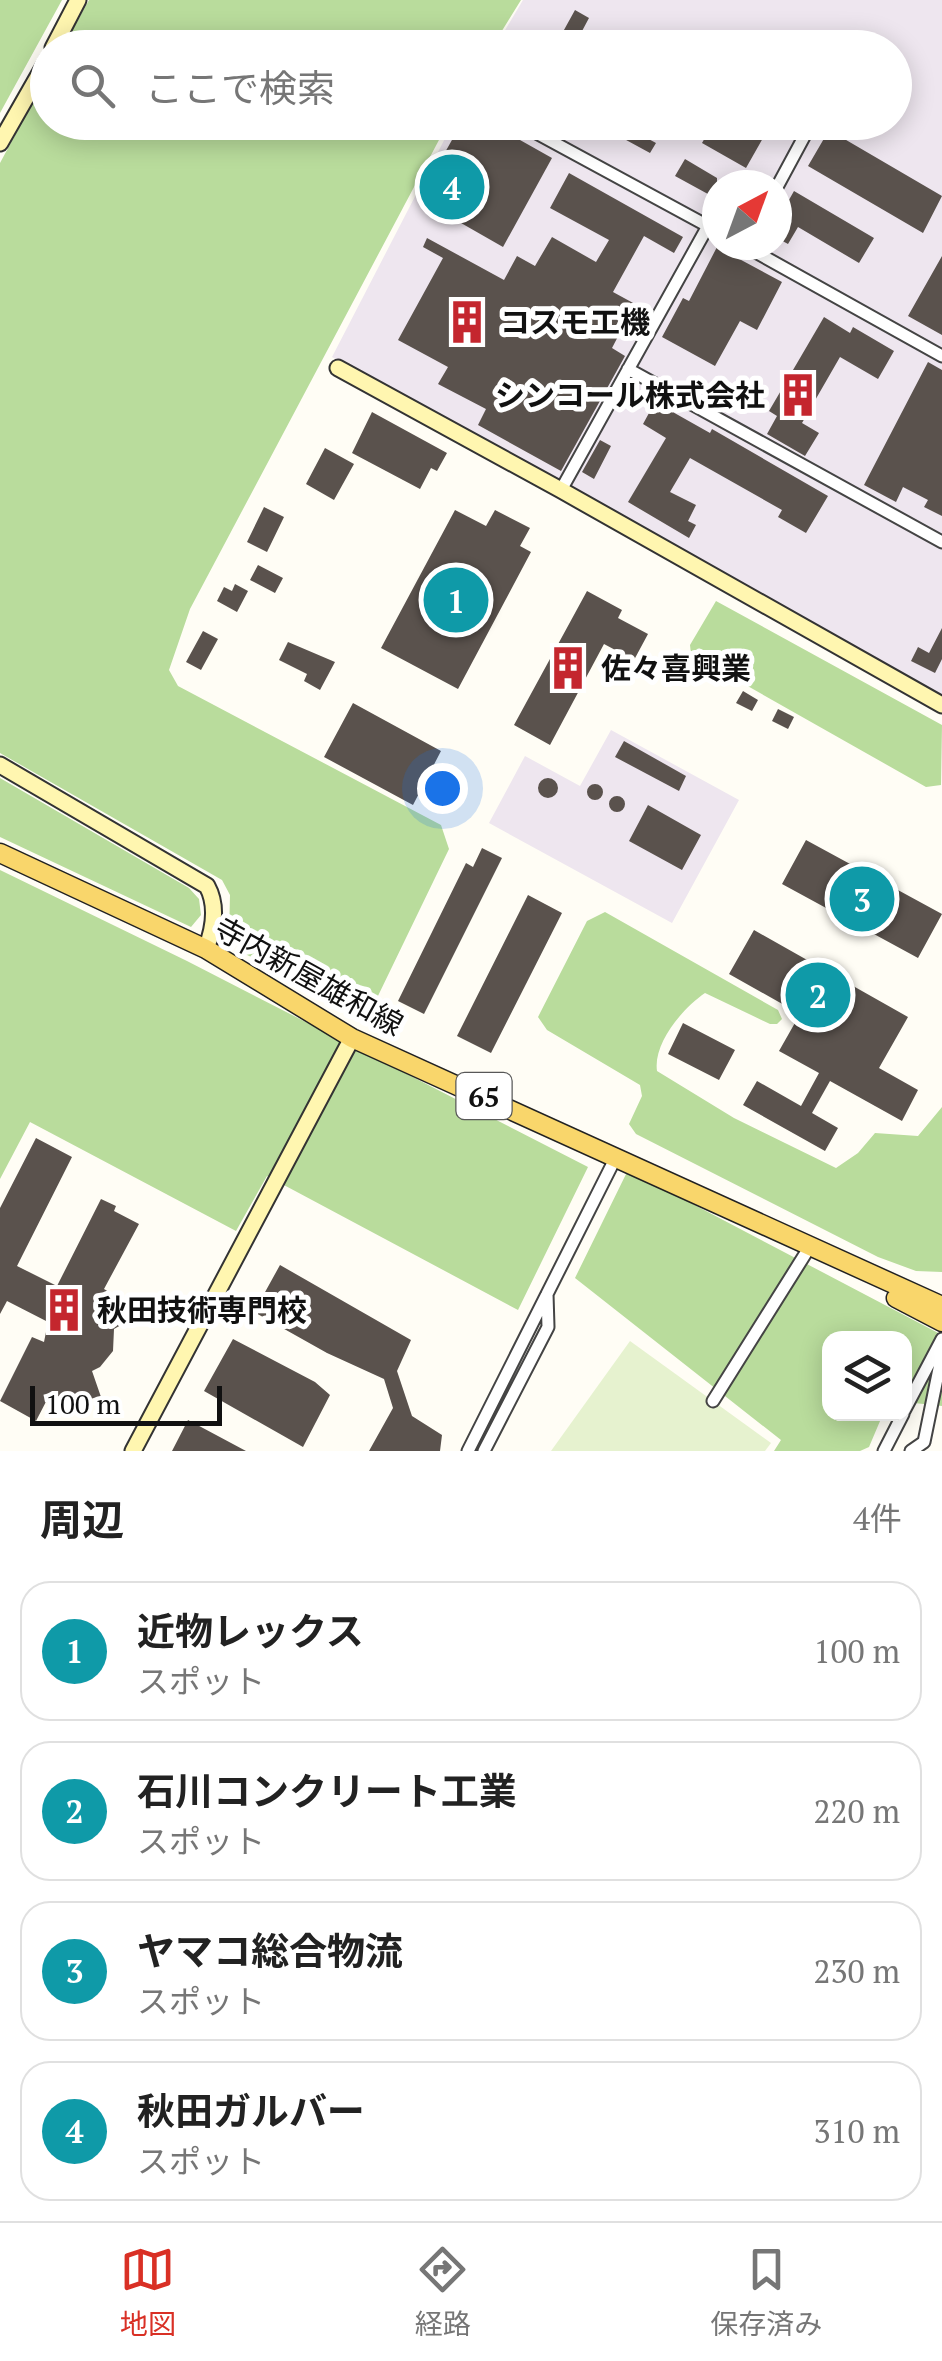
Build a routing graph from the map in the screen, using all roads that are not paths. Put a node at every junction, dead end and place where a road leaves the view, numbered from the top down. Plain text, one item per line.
1 (78, 0) edge
2 (62, 30) edge
3 (30, 90) edge
4 (549, 140) edge
5 (802, 140) edge
6 (0, 144) edge
7 (786, 170) edge
8 (702, 223) edge
9 (702, 245) edge
10 (772, 260) edge
11 (942, 356) edge
12 (338, 368) dead end
13 (628, 369) junction
14 (561, 490) junction
15 (942, 542) edge
16 (942, 705) edge
17 (0, 765) edge
18 (0, 853) edge
19 (206, 949) junction
20 (352, 1038) junction
21 (615, 1159) junction
22 (809, 1248) junction
23 (547, 1294) junction
24 (942, 1306) edge
25 (942, 1322) edge
26 (942, 1339) edge
27 (942, 1354) edge
28 (912, 1397) edge
29 (713, 1401) dead end
30 (899, 1421) edge
31 (134, 1451) edge
32 (468, 1451) edge
33 (484, 1451) edge
34 (884, 1451) edge
35 (912, 1451) edge

1 - 2 street
3 - 6 street
4 - 8 street
5 - 7 street
9 - 13 street
10 - 11 street
12 - 14 street
13 - 14 street
13 - 15 street
14 - 16 street
17 - 19 street
18 - 19 main road, 寺内新屋雄和線 / 65
19 - 20 main road, 寺内新屋雄和線 / 65
20 - 21 main road, 寺内新屋雄和線 / 65
20 - 31 street
21 - 22 main road, 寺内新屋雄和線 / 65
21 - 23 street
22 - 24 main road, 寺内新屋雄和線 / 65
22 - 25 main road, 寺内新屋雄和線 / 65
22 - 29 street
23 - 32 street
23 - 33 street
26 - 28 street
27 - 35 street
30 - 34 street

